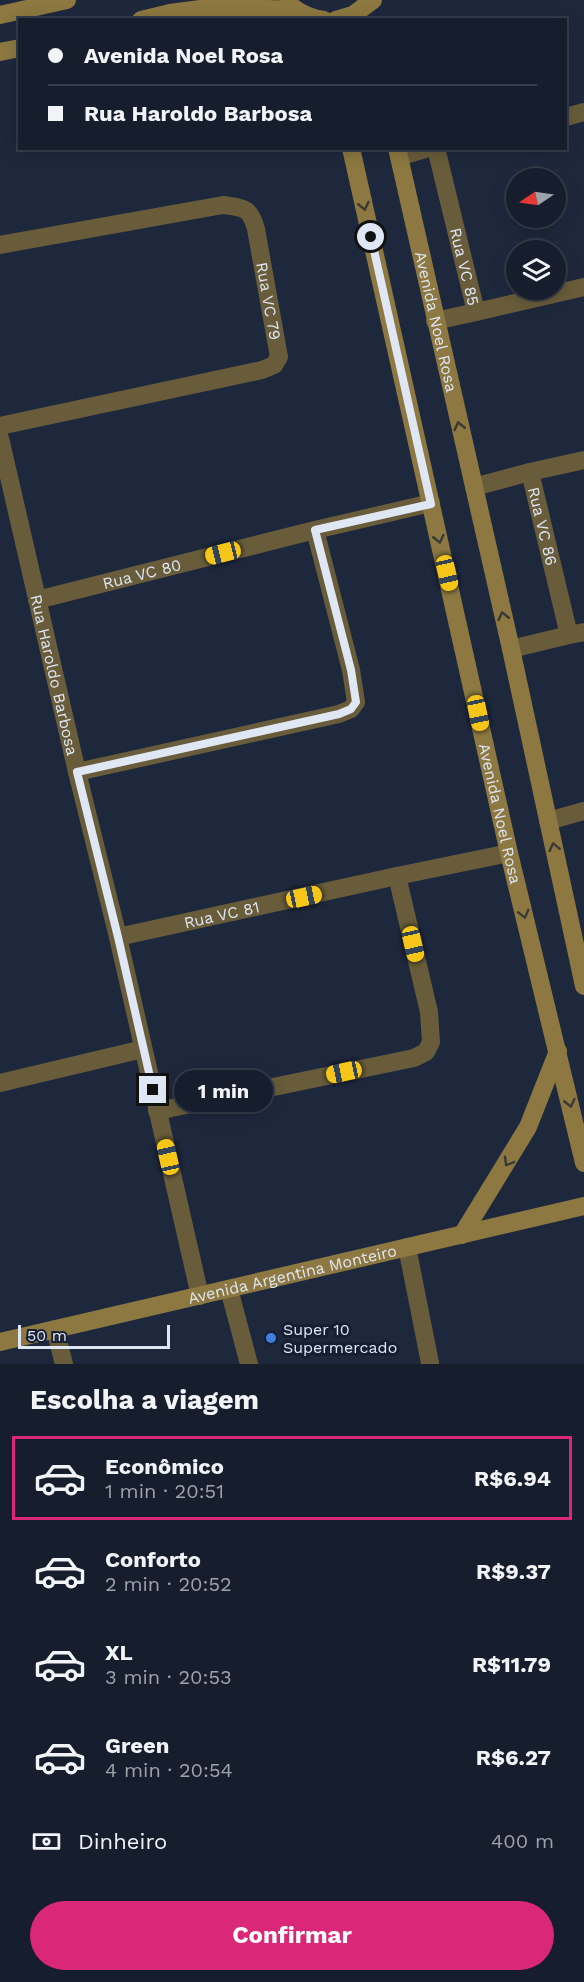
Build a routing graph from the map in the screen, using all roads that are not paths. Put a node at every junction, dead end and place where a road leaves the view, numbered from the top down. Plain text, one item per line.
1 (67, 0) edge
2 (214, 3) edge
3 (290, 5) edge
4 (371, 8) edge
5 (0, 15) edge
6 (149, 18) edge
7 (315, 18) edge
8 (343, 18) edge
9 (18, 48) edge
10 (0, 52) edge
11 (584, 112) edge
12 (567, 117) edge
13 (351, 150) edge
14 (417, 150) edge
15 (436, 150) edge
16 (398, 153) edge
17 (0, 246) edge
18 (584, 287) edge
19 (476, 312) junction
20 (435, 321) junction
21 (0, 426) edge
22 (0, 438) edge
23 (584, 460) edge
24 (530, 472) junction
25 (474, 487) junction
26 (431, 504) junction
27 (315, 530) junction
28 (37, 600) junction
29 (577, 633) edge
30 (511, 649) junction
31 (77, 772) junction
32 (584, 811) edge
33 (548, 821) junction
34 (509, 853) junction
35 (397, 876) junction
36 (118, 937) junction
37 (584, 986) edge
38 (143, 1049) junction
39 (558, 1051) junction
40 (0, 1083) edge
41 (157, 1111) junction
42 (584, 1160) edge
43 (584, 1206) edge
44 (462, 1235) junction
45 (407, 1247) junction
46 (229, 1289) junction
47 (200, 1296) junction
48 (55, 1329) junction
49 (0, 1342) edge
50 (64, 1364) edge
51 (249, 1364) edge
52 (428, 1364) edge

1 - 5 street
2 - 3 street
2 - 6 street
3 - 7 street
4 - 8 street
9 - 10 street
11 - 12 street
13 -> 26 street, Avenida Noel Rosa
14 - 16 street
15 - 19 street, Rua VC 85
16 - 20 street, Avenida Noel Rosa
17 - 21 street, Rua VC 79
18 - 19 street, Rua VC 85
19 - 20 street
25 -> 20 street, Avenida Noel Rosa
22 - 28 street, Rua Haroldo Barbosa
23 - 24 street, Rua VC 86
24 - 25 street
24 - 29 street, Rua VC 86
30 -> 25 street, Avenida Noel Rosa
26 - 27 street, Rua VC 80
26 -> 34 street, Avenida Noel Rosa
27 - 28 street, Rua VC 80
27 - 31 street
28 - 31 street, Rua Haroldo Barbosa
29 - 30 street, Rua VC 86
30 - 33 street, Avenida Noel Rosa
31 - 36 street, Rua Haroldo Barbosa
32 - 33 street
37 -> 33 street, Avenida Noel Rosa
34 - 35 street, Rua VC 81
34 -> 39 street, Avenida Noel Rosa
35 - 36 street, Rua VC 81
35 - 41 street
36 - 38 street, Rua Haroldo Barbosa
38 - 40 street
38 - 41 street, Rua Haroldo Barbosa
39 -> 42 street, Avenida Noel Rosa
39 -> 44 street
41 - 47 street, Rua Haroldo Barbosa
43 - 44 street, Avenida Argentina Monteiro
44 - 45 street, Avenida Argentina Monteiro
45 - 46 street, Avenida Argentina Monteiro
45 - 52 street
46 - 47 street, Avenida Argentina Monteiro
46 - 51 street
47 - 48 street, Avenida Argentina Monteiro
48 - 49 street, Avenida Argentina Monteiro
48 - 50 street

